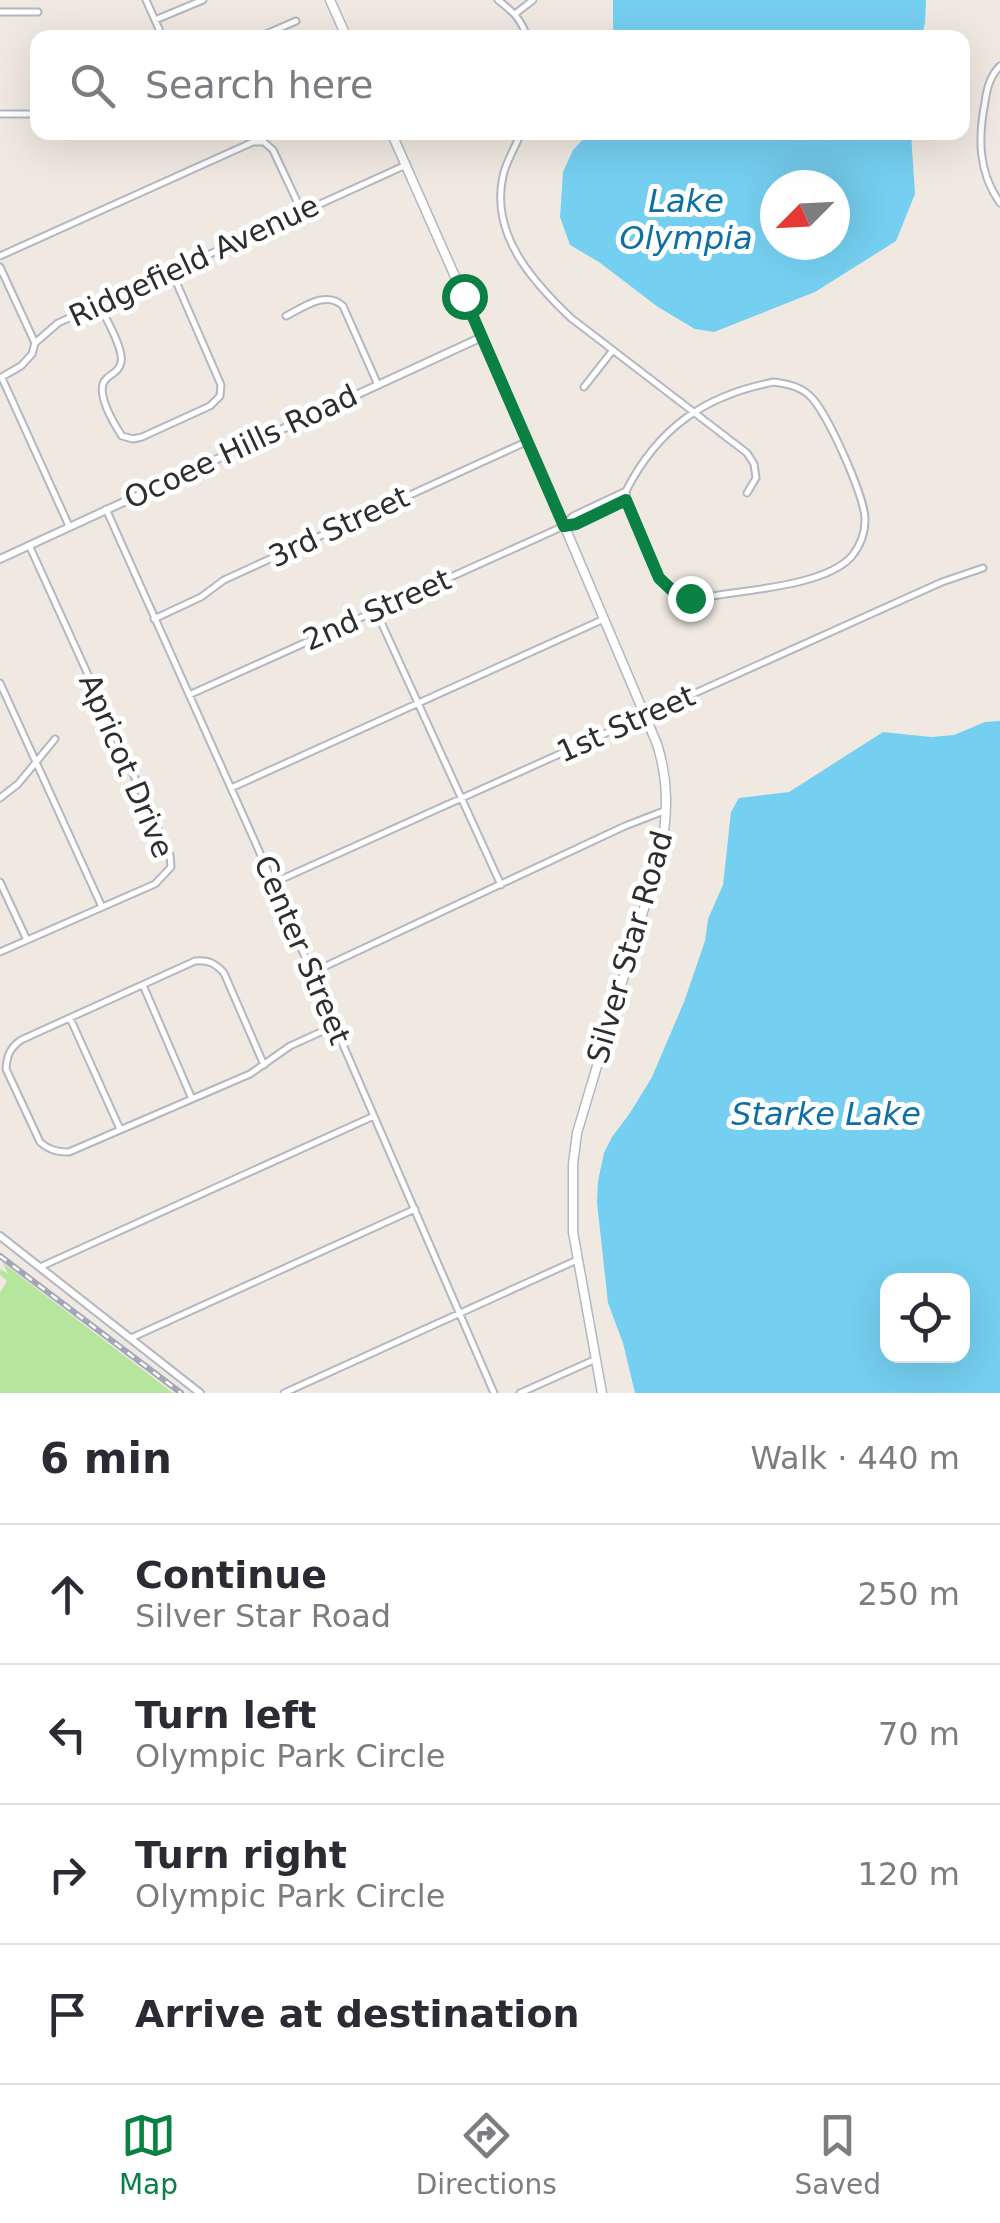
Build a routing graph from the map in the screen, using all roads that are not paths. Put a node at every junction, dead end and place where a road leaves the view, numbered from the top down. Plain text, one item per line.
1 (146, 0) edge
2 (203, 0) edge
3 (330, 0) edge
4 (498, 0) edge
5 (533, 0) edge
6 (0, 12) edge
7 (38, 12) dead end
8 (515, 14) junction
9 (155, 20) junction
10 (296, 21) dead end
11 (159, 30) edge
12 (275, 30) edge
13 (344, 30) edge
14 (525, 30) edge
15 (1000, 66) edge
16 (0, 114) edge
17 (30, 114) edge
18 (395, 140) edge
19 (518, 140) edge
20 (406, 165) junction
21 (1000, 203) edge
22 (302, 212) junction
23 (0, 256) edge
24 (0, 266) edge
25 (171, 270) junction
26 (100, 304) junction
27 (286, 316) dead end
28 (482, 337) junction
29 (36, 342) junction
30 (613, 350) junction
31 (1, 378) edge
32 (378, 385) junction
33 (584, 388) dead end
34 (694, 411) junction
35 (528, 440) junction
36 (626, 491) junction
37 (747, 493) dead end
38 (626, 500) junction
39 (106, 509) junction
40 (69, 526) junction
41 (564, 526) junction
42 (28, 545) junction
43 (0, 559) edge
44 (982, 568) dead end
45 (376, 610) junction
46 (154, 618) junction
47 (604, 619) junction
48 (0, 682) edge
49 (190, 695) junction
50 (418, 703) junction
51 (644, 716) junction
52 (56, 739) dead end
53 (37, 763) junction
54 (231, 788) junction
55 (462, 797) junction
56 (0, 798) edge
57 (667, 810) junction
58 (0, 882) edge
59 (272, 884) junction
60 (501, 885) junction
61 (102, 907) junction
62 (27, 940) junction
63 (0, 952) edge
64 (310, 973) junction
65 (143, 985) junction
66 (70, 1018) junction
67 (334, 1026) junction
68 (264, 1065) junction
69 (192, 1099) junction
70 (374, 1116) junction
71 (120, 1130) junction
72 (415, 1209) junction
73 (0, 1236) edge
74 (577, 1260) junction
75 (40, 1267) junction
76 (459, 1313) junction
77 (130, 1338) junction
78 (596, 1359) junction
79 (200, 1393) edge
80 (284, 1393) edge
81 (494, 1393) edge
82 (520, 1393) edge
83 (602, 1393) edge

1 - 9 street
2 - 9 street
3 - 13 main road
4 - 8 street
5 - 8 street
6 - 7 street
8 - 14 street
9 - 11 street
10 - 12 street
15 - 21 street
16 - 17 street
18 - 20 main road, Silver Star Road
19 - 30 street
20 - 22 street, Ridgefield Avenue
20 - 28 main road, Silver Star Road
22 - 23 street
22 - 25 street, Ridgefield Avenue
24 - 29 street
25 - 26 street, Ridgefield Avenue
25 - 26 street
26 - 29 street, Ridgefield Avenue
27 - 32 street
28 - 32 street, Ocoee Hills Road
28 - 35 main road, Silver Star Road
29 - 31 street, Ridgefield Avenue
30 - 33 street
30 - 34 street
31 - 40 street
32 - 39 street, Ocoee Hills Road
34 - 36 street
34 - 37 street
34 - 38 street
35 - 41 main road, Silver Star Road
35 - 46 street, 3rd Street
36 - 38 street
36 - 41 street
38 - 41 street
39 - 40 street, Ocoee Hills Road
39 - 46 street, Center Street
40 - 42 street, Ocoee Hills Road
41 - 45 street, 2nd Street
41 - 47 main road, Silver Star Road
42 - 43 street, Ocoee Hills Road
42 - 61 street, Apricot Drive
44 - 51 street, 1st Street
45 - 49 street, 2nd Street
45 - 50 street
46 - 49 street, Center Street
47 - 50 street
47 - 51 main road, Silver Star Road
48 - 53 street
49 - 54 street, Center Street
50 - 54 street
50 - 55 street
51 - 55 street, 1st Street
51 - 57 main road, Silver Star Road
52 - 53 street
53 - 56 street
53 - 61 street
54 - 59 street, Center Street
55 - 59 street, 1st Street
55 - 60 street
57 - 60 street
57 - 74 main road, Silver Star Road
58 - 62 street
59 - 64 street, Center Street
60 - 64 street
61 - 62 street, Apricot Drive
62 - 63 street, Apricot Drive
64 - 67 street, Center Street
65 - 66 street
65 - 68 street
65 - 69 street
66 - 71 street
66 - 71 street
67 - 68 street
67 - 70 street, Center Street
68 - 69 street
69 - 71 street
70 - 72 street, Center Street
70 - 75 street
72 - 76 street, Center Street
72 - 77 street
73 - 75 street
74 - 76 street
74 - 78 main road, Silver Star Road
75 - 77 street
76 - 80 street
76 - 81 street, Center Street
77 - 79 street
78 - 82 street
78 - 83 main road, Silver Star Road

